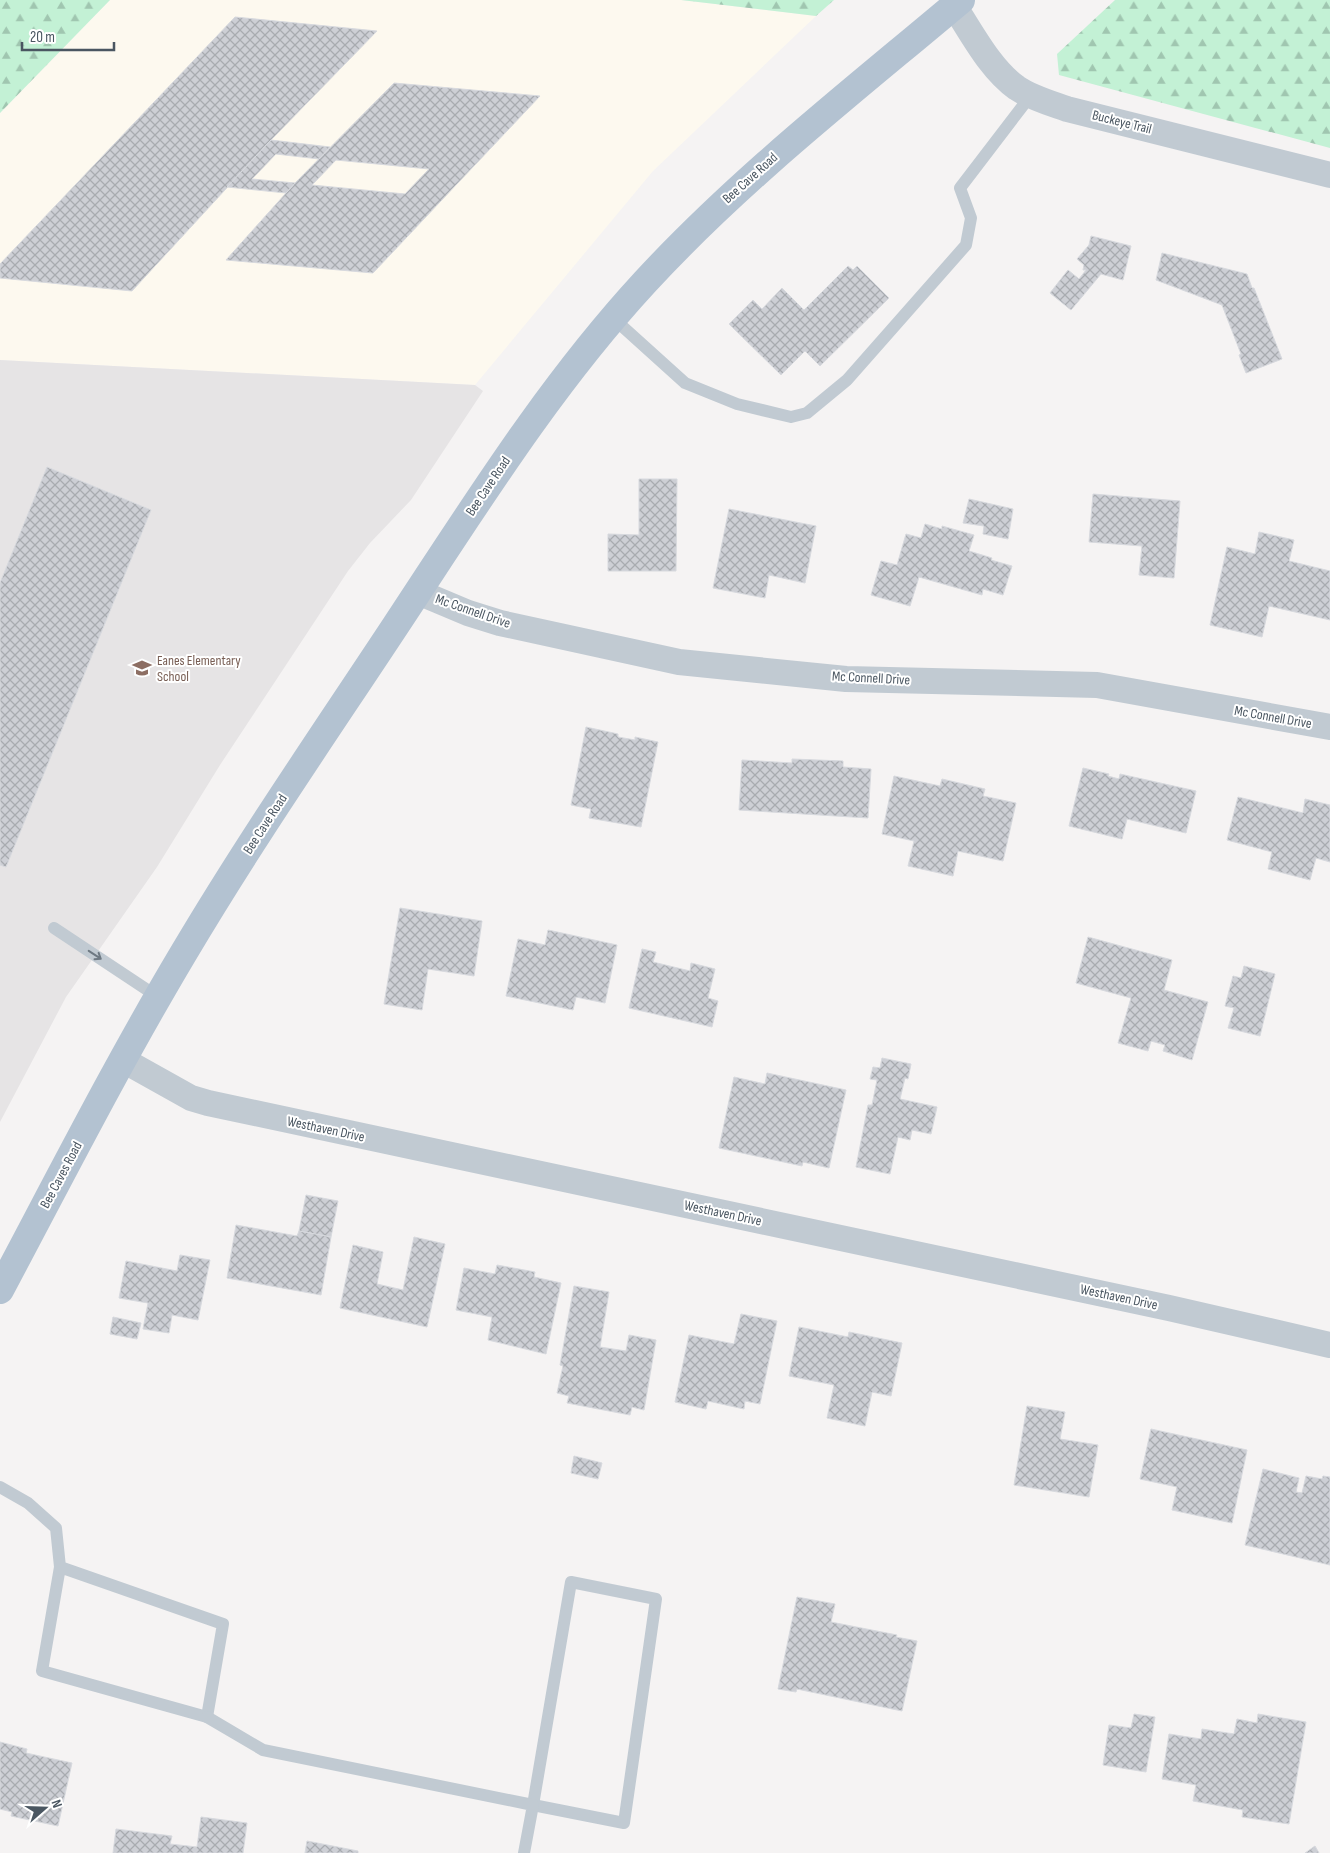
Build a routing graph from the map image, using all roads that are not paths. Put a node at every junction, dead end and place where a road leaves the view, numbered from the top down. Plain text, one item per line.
1 (957, 3) edge
2 (1031, 95) junction
3 (1330, 174) edge
4 (614, 318) junction
5 (418, 592) junction
6 (1330, 727) edge
7 (54, 928) dead end
8 (158, 997) junction
9 (123, 1060) junction
10 (0, 1290) edge
11 (1330, 1345) edge
12 (0, 1487) edge
13 (60, 1567) junction
14 (207, 1717) junction
15 (533, 1805) junction
16 (524, 1853) edge

1 - 2 street, Buckeye Trail
1 - 4 main road, Bee Cave Road
2 - 3 street, Buckeye Trail
2 - 4 lane
4 - 5 main road, Bee Cave Road
5 - 6 street, Mc Connell Drive
5 - 8 main road, Bee Cave Road
7 -> 8 lane
8 - 9 main road, Bee Cave Road
9 - 10 main road, Bee Caves Road
9 - 11 street, Westhaven Drive
12 - 13 lane
13 - 14 lane
13 - 14 lane
14 - 15 lane
15 - 15 lane
15 - 16 lane

